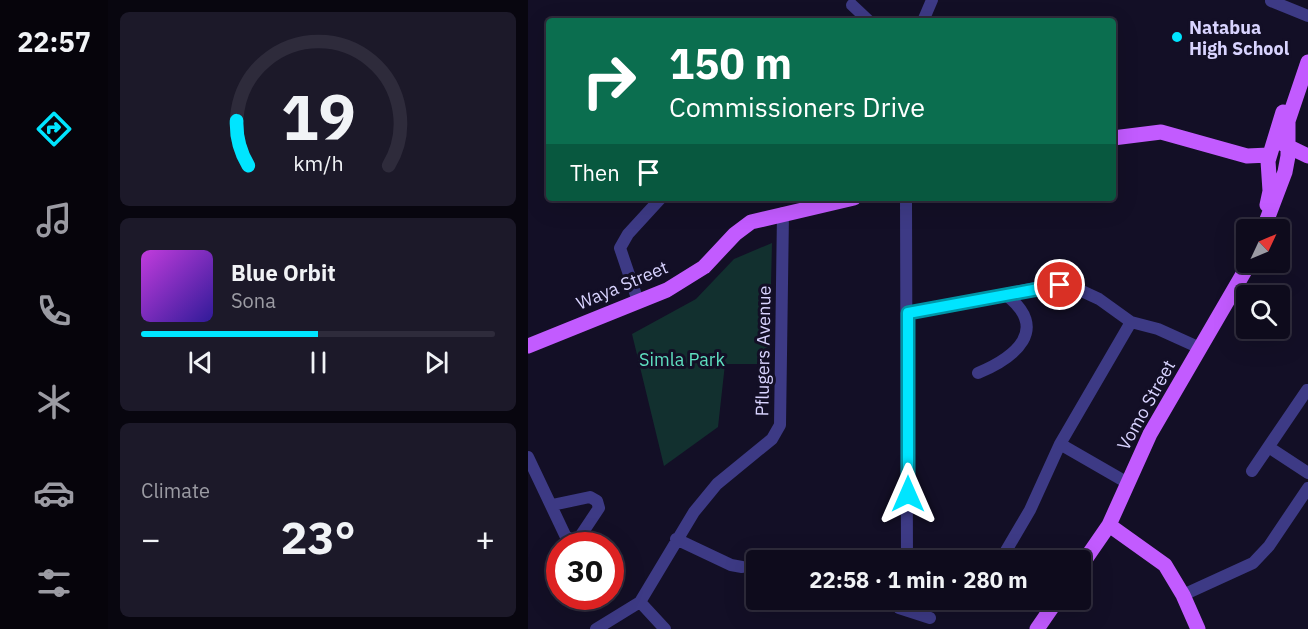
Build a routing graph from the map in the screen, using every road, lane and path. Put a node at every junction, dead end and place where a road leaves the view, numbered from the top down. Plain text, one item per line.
1 (932, 0) edge
2 (1271, 1) edge
3 (852, 5) dead end
4 (1308, 16) edge
5 (866, 18) edge
6 (924, 18) edge
7 (1308, 62) edge
8 (1299, 86) junction
9 (1116, 138) edge
10 (1288, 146) junction
11 (1271, 149) junction
12 (1228, 152) junction
13 (1308, 158) edge
14 (1279, 172) junction
15 (658, 201) edge
16 (840, 201) edge
17 (906, 201) edge
18 (783, 213) junction
19 (1265, 219) edge
20 (1244, 273) edge
21 (1006, 295) junction
22 (638, 301) junction
23 (908, 313) junction
24 (1131, 322) junction
25 (528, 346) edge
26 (1200, 348) junction
27 (978, 373) dead end
28 (1307, 390) edge
29 (1060, 444) junction
30 (1270, 447) junction
31 (528, 457) edge
32 (1252, 471) dead end
33 (1308, 473) edge
34 (1126, 482) junction
35 (1308, 488) edge
36 (552, 505) dead end
37 (1109, 525) junction
38 (676, 539) junction
39 (907, 550) edge
40 (1006, 550) edge
41 (1091, 551) edge
42 (742, 567) dead end
43 (1184, 595) junction
44 (640, 602) junction
45 (905, 610) edge
46 (1050, 610) edge
47 (930, 618) dead end
48 (596, 629) edge
49 (665, 629) edge
50 (1037, 629) edge
51 (1198, 629) edge

1 - 6 street
2 - 4 street
3 - 5 street
7 - 8 main road
8 - 10 main road
8 - 11 main road
9 - 12 main road
10 - 11 main road
10 - 13 main road
10 - 14 main road
11 - 12 main road
11 - 14 main road
12 - 14 main road
13 - 14 main road
14 - 19 main road
15 - 22 street
16 - 18 main road, Waya Street
17 - 23 street
18 - 22 main road, Waya Street
18 - 38 street, Pflugers Avenue
20 - 26 main road, Vomo Street
21 - 23 street
21 - 24 street
21 - 27 street
22 - 25 main road, Waya Street
23 - 39 street
24 - 26 street
24 - 29 street
26 - 34 main road, Vomo Street
28 - 30 street
29 - 34 street
29 - 40 street
30 - 32 street
30 - 33 street
31 - 36 street
34 - 37 main road, Vomo Street
35 - 43 street
37 - 41 main road, Vomo Street
37 - 43 main road
38 - 42 street
38 - 44 street, Pflugers Avenue
43 - 51 main road
44 - 48 street, Pflugers Avenue
44 - 49 street
45 - 47 street
46 - 50 main road

